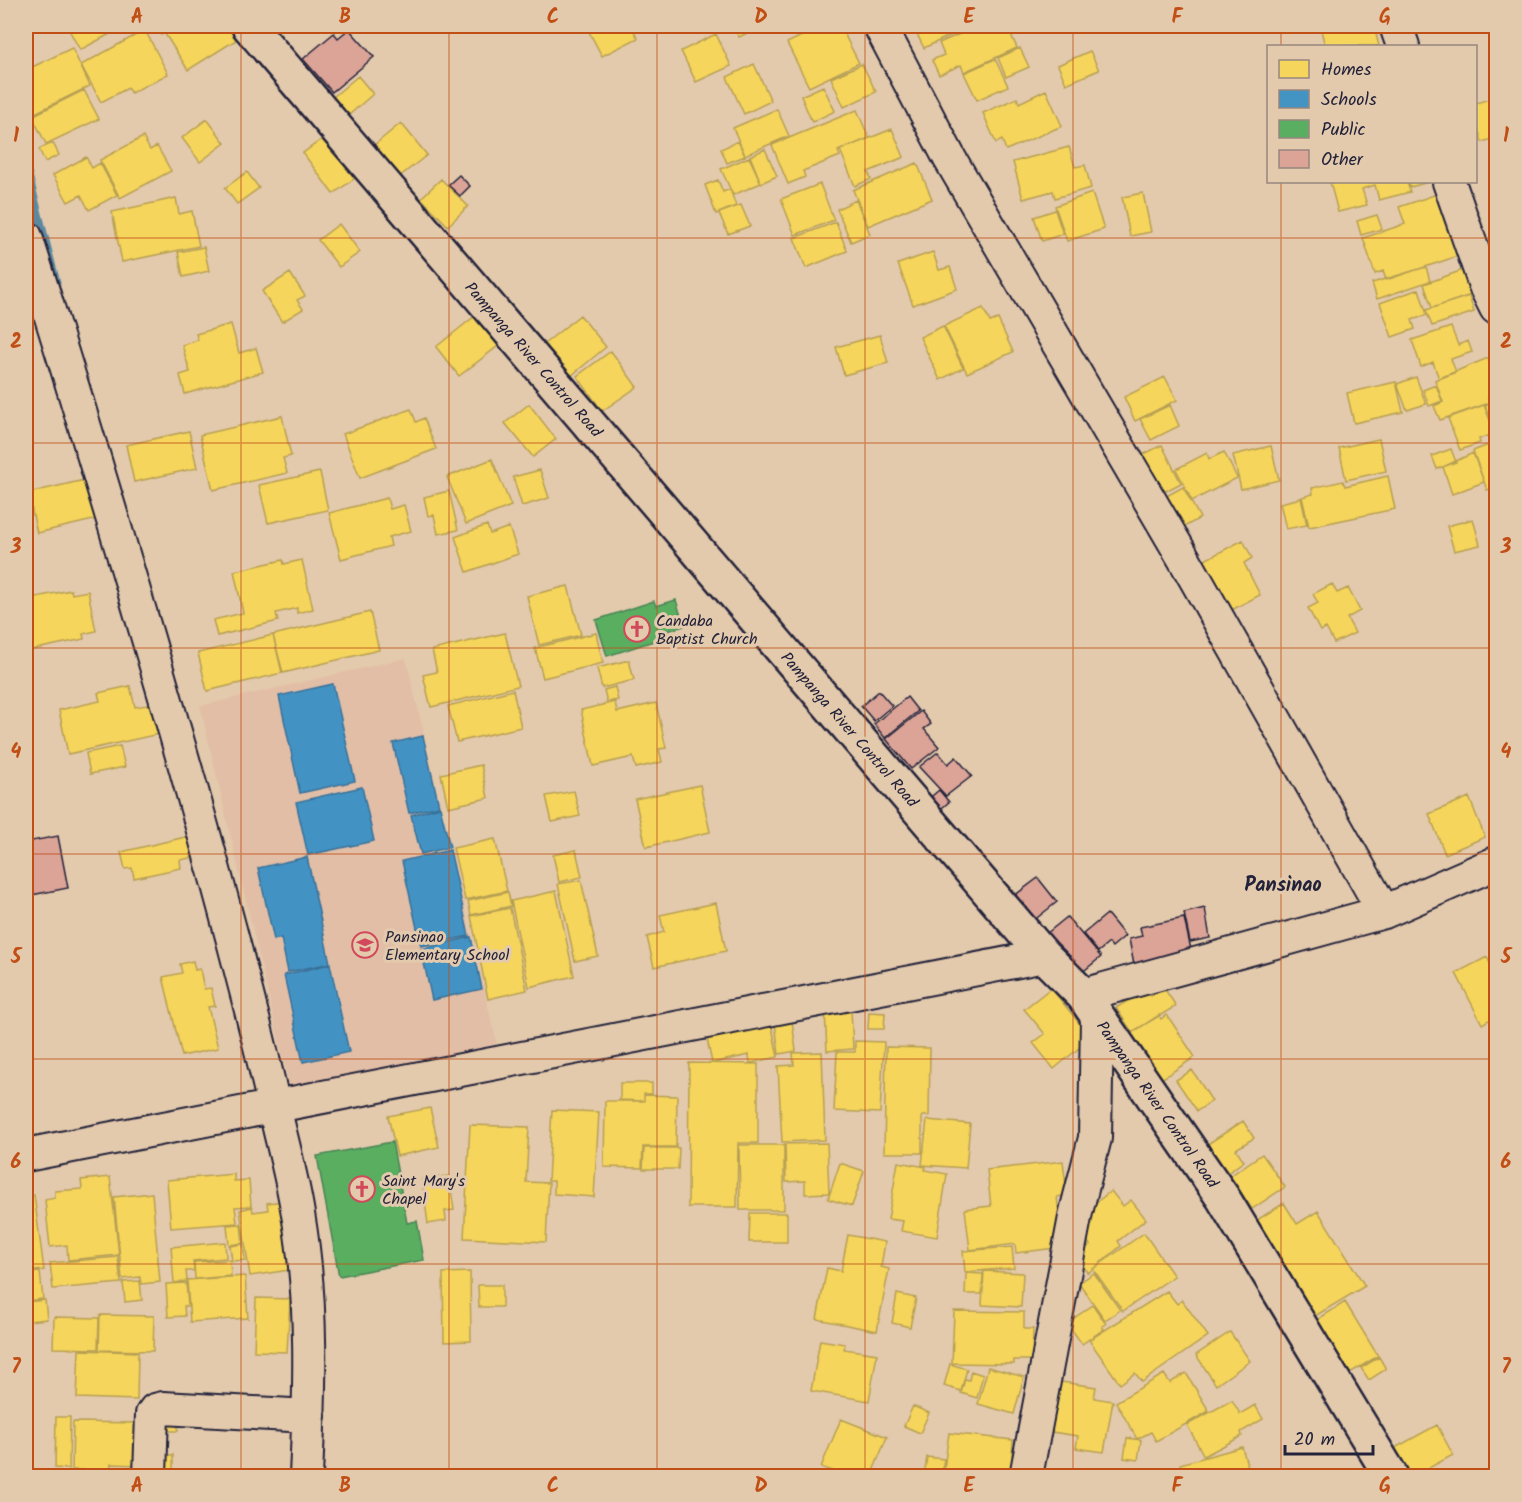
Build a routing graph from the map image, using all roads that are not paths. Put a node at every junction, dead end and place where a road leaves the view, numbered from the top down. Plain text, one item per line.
1 (249, 26) edge
2 (880, 26) edge
3 (1396, 26) edge
4 (1403, 45) edge
5 (1449, 183) edge
6 (26, 237) edge
7 (1497, 308) edge
8 (1497, 863) edge
9 (1384, 912) junction
10 (1044, 956) junction
11 (1090, 1007) junction
12 (274, 1107) junction
13 (26, 1155) edge
14 (309, 1416) junction
15 (150, 1476) edge
16 (306, 1476) edge
17 (1026, 1476) edge
18 (1391, 1476) edge

1 - 10 main road, Pampanga River Control Road
2 - 9 street
3 - 4 street
5 - 7 street
6 - 12 street
8 - 9 street
9 - 11 street
10 - 11 main road, Pampanga River Control Road
10 - 12 street
11 - 17 street
11 - 18 main road, Pampanga River Control Road
12 - 13 street
12 - 14 street
14 - 15 street
14 - 16 street

